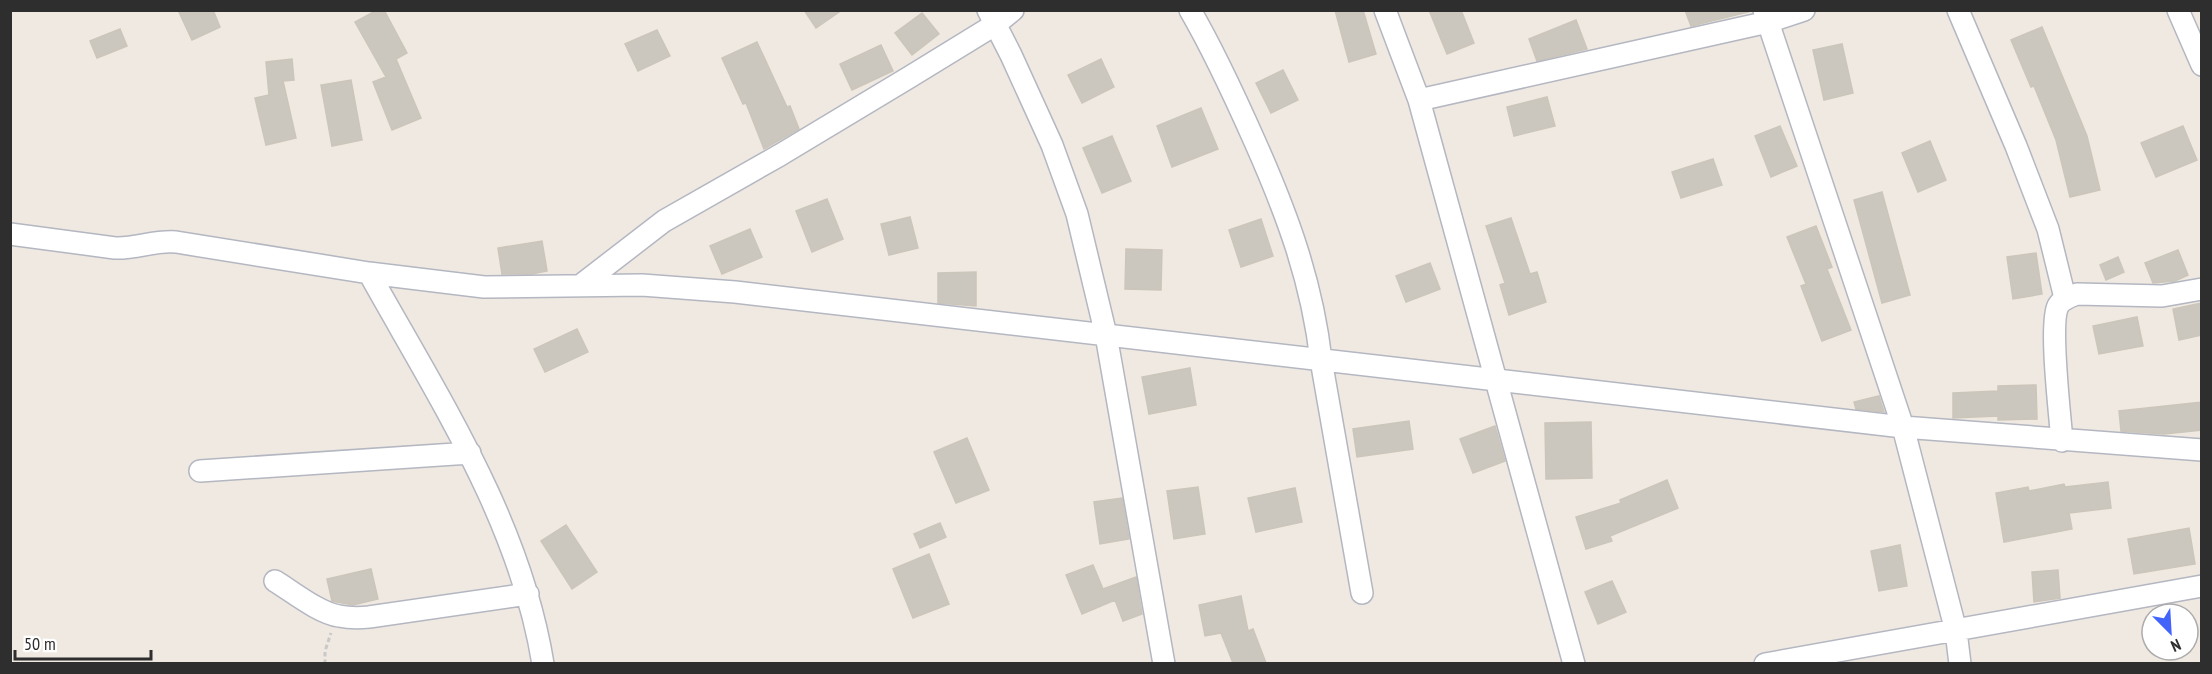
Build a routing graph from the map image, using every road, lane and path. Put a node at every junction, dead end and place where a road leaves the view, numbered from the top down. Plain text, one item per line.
1 (1013, 10) edge
2 (1190, 10) edge
3 (1385, 10) edge
4 (1804, 10) edge
5 (1958, 10) edge
6 (2178, 10) edge
7 (1766, 16) edge
8 (992, 17) edge
9 (2202, 65) edge
10 (1419, 100) junction
11 (10, 234) edge
12 (369, 273) junction
13 (580, 285) junction
14 (2202, 289) edge
15 (2065, 298) junction
16 (1106, 335) junction
17 (1321, 360) junction
18 (1497, 380) junction
19 (1903, 427) junction
20 (2062, 441) junction
21 (2202, 450) edge
22 (470, 453) junction
23 (200, 471) dead end
24 (275, 581) dead end
25 (2202, 586) edge
26 (1362, 592) dead end
27 (528, 594) junction
28 (337, 616) junction
29 (1956, 631) junction
30 (325, 663) edge
31 (543, 663) edge
32 (1164, 663) edge
33 (1574, 663) edge
34 (1765, 663) edge
35 (1960, 663) edge

1 - 8 street
2 - 17 street
3 - 10 street
4 - 7 street
5 - 15 street
6 - 9 street
7 - 10 street
7 - 19 street
8 - 13 street
8 - 16 street
10 - 18 street
11 - 12 street
12 - 13 street
12 - 22 street
13 - 16 street
14 - 15 street
15 - 20 street
16 - 17 street
16 - 32 street
17 - 18 street
17 - 26 street
18 - 19 street
18 - 33 street
19 - 20 street
19 - 29 street
20 - 21 street
22 - 23 street
22 - 27 street
24 - 28 street
25 - 29 street
27 - 28 street
27 - 31 street
28 - 30 path
29 - 34 street
29 - 35 street

